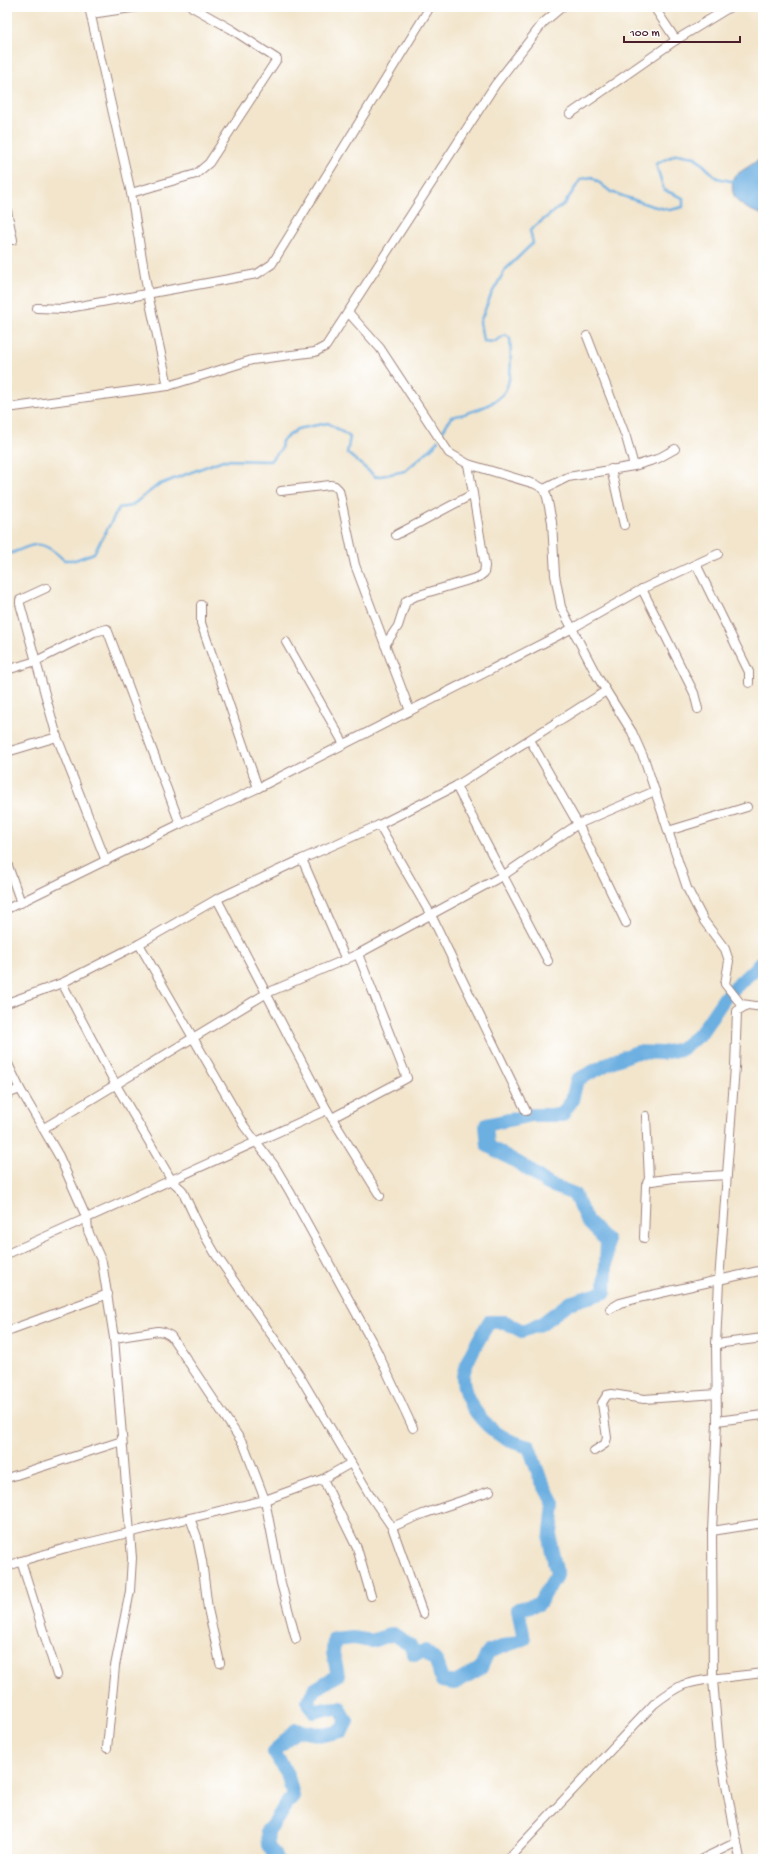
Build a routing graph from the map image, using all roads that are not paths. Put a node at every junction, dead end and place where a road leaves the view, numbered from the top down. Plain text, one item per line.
1 (138, 7) edge
2 (192, 7) edge
3 (562, 7) edge
4 (654, 7) edge
5 (730, 7) edge
6 (426, 8) edge
7 (90, 11) edge
8 (676, 40) junction
9 (570, 114) dead end
10 (131, 193) junction
11 (7, 211) edge
12 (13, 240) dead end
13 (148, 294) junction
14 (37, 308) dead end
15 (348, 312) junction
16 (587, 336) dead end
17 (168, 386) junction
18 (7, 408) edge
19 (675, 449) dead end
20 (468, 464) junction
21 (634, 466) junction
22 (611, 469) junction
23 (544, 489) junction
24 (281, 491) dead end
25 (473, 494) junction
26 (624, 525) dead end
27 (396, 535) dead end
28 (718, 554) dead end
29 (696, 564) junction
30 (46, 588) dead end
31 (642, 589) junction
32 (200, 605) dead end
33 (571, 630) junction
34 (286, 642) dead end
35 (385, 645) junction
36 (36, 661) junction
37 (7, 670) edge
38 (749, 683) dead end
39 (606, 692) junction
40 (698, 708) dead end
41 (410, 711) junction
42 (57, 737) junction
43 (530, 740) junction
44 (344, 744) junction
45 (7, 752) edge
46 (456, 786) junction
47 (258, 788) junction
48 (655, 791) junction
49 (747, 808) dead end
50 (180, 824) junction
51 (578, 824) junction
52 (379, 826) junction
53 (668, 831) junction
54 (302, 859) junction
55 (106, 861) junction
56 (7, 863) edge
57 (504, 875) junction
58 (217, 899) junction
59 (22, 903) junction
60 (7, 909) edge
61 (431, 915) junction
62 (626, 923) dead end
63 (139, 944) junction
64 (358, 954) junction
65 (346, 960) junction
66 (548, 961) dead end
67 (62, 983) junction
68 (267, 993) junction
69 (7, 1003) edge
70 (744, 1004) junction
71 (763, 1007) edge
72 (193, 1038) junction
73 (7, 1062) edge
74 (116, 1085) junction
75 (20, 1089) junction
76 (7, 1094) edge
77 (327, 1110) junction
78 (526, 1111) dead end
79 (646, 1116) dead end
80 (332, 1118) junction
81 (44, 1128) junction
82 (256, 1142) junction
83 (727, 1175) junction
84 (649, 1180) junction
85 (172, 1181) junction
86 (380, 1196) dead end
87 (87, 1219) junction
88 (644, 1238) dead end
89 (8, 1253) edge
90 (763, 1270) edge
91 (719, 1281) junction
92 (108, 1294) junction
93 (610, 1309) dead end
94 (7, 1331) edge
95 (114, 1338) junction
96 (763, 1338) edge
97 (716, 1344) junction
98 (717, 1394) junction
99 (763, 1415) edge
100 (717, 1421) junction
101 (413, 1428) dead end
102 (122, 1441) junction
103 (594, 1451) dead end
104 (351, 1463) junction
105 (7, 1478) edge
106 (322, 1479) junction
107 (490, 1491) dead end
108 (265, 1500) junction
109 (190, 1518) junction
110 (763, 1523) edge
111 (392, 1527) junction
112 (712, 1531) junction
113 (130, 1533) junction
114 (21, 1561) junction
115 (7, 1567) edge
116 (371, 1596) dead end
117 (423, 1614) dead end
118 (296, 1639) dead end
119 (220, 1663) dead end
120 (763, 1673) edge
121 (57, 1675) dead end
122 (713, 1680) junction
123 (107, 1748) dead end
124 (737, 1842) junction
125 (508, 1859) edge
126 (702, 1859) edge
127 (740, 1859) edge

1 - 7 street
2 - 10 street
3 - 15 street
4 - 8 street
5 - 8 street
6 - 13 street
7 - 10 street
8 - 9 street
10 - 13 street
11 - 12 street
13 - 14 street
13 - 17 street
15 - 17 street
15 - 20 street
16 - 21 street
17 - 18 street
19 - 21 street
20 - 23 street
20 - 25 street
21 - 22 street
22 - 23 street
22 - 26 street
23 - 33 street
24 - 35 street
25 - 27 street
25 - 35 street
28 - 29 street
29 - 31 street
29 - 38 street
30 - 36 street
31 - 33 street
31 - 40 street
32 - 47 street
33 - 39 street
33 - 41 street
34 - 44 street
35 - 41 street
36 - 37 street
36 - 42 street
36 - 50 street
39 - 43 street
39 - 48 street
41 - 44 street
42 - 45 street
42 - 55 street
43 - 46 street
43 - 51 street
44 - 47 street
46 - 52 street
46 - 57 street
47 - 50 street
48 - 51 street
48 - 53 street
49 - 53 street
50 - 55 street
51 - 57 street
51 - 62 street
52 - 54 street
52 - 61 street
53 - 70 street
54 - 58 street
54 - 65 street
55 - 59 street
56 - 59 street
57 - 61 street
57 - 66 street
58 - 63 street
58 - 68 street
59 - 60 street
61 - 64 street
61 - 78 street
63 - 67 street
63 - 72 street
64 - 65 street
64 - 80 street
65 - 68 street
67 - 69 street
67 - 74 street
68 - 72 street
68 - 77 street
70 - 71 street
70 - 83 street
72 - 74 street
72 - 82 street
73 - 75 street
74 - 81 street
74 - 85 street
75 - 76 street
75 - 81 street
77 - 80 street
77 - 82 street
79 - 84 street
80 - 86 street
81 - 87 street
82 - 85 street
82 - 101 street
83 - 84 street
83 - 91 street
84 - 88 street
85 - 87 street
85 - 104 street
87 - 89 street
87 - 92 street
90 - 91 street
91 - 93 street
91 - 97 street
92 - 94 street
92 - 95 street
95 - 102 street
95 - 108 street
96 - 97 street
97 - 98 street
98 - 100 street
98 - 103 street
99 - 100 street
100 - 112 street
102 - 105 street
102 - 113 street
104 - 106 street
104 - 111 street
106 - 108 street
106 - 116 street
107 - 111 street
108 - 109 street
108 - 118 street
109 - 113 street
109 - 119 street
110 - 112 street
111 - 117 street
112 - 122 street
113 - 114 street
113 - 123 street
114 - 115 street
114 - 121 street
120 - 122 street
122 - 124 street
122 - 125 street
124 - 126 street
124 - 127 street

